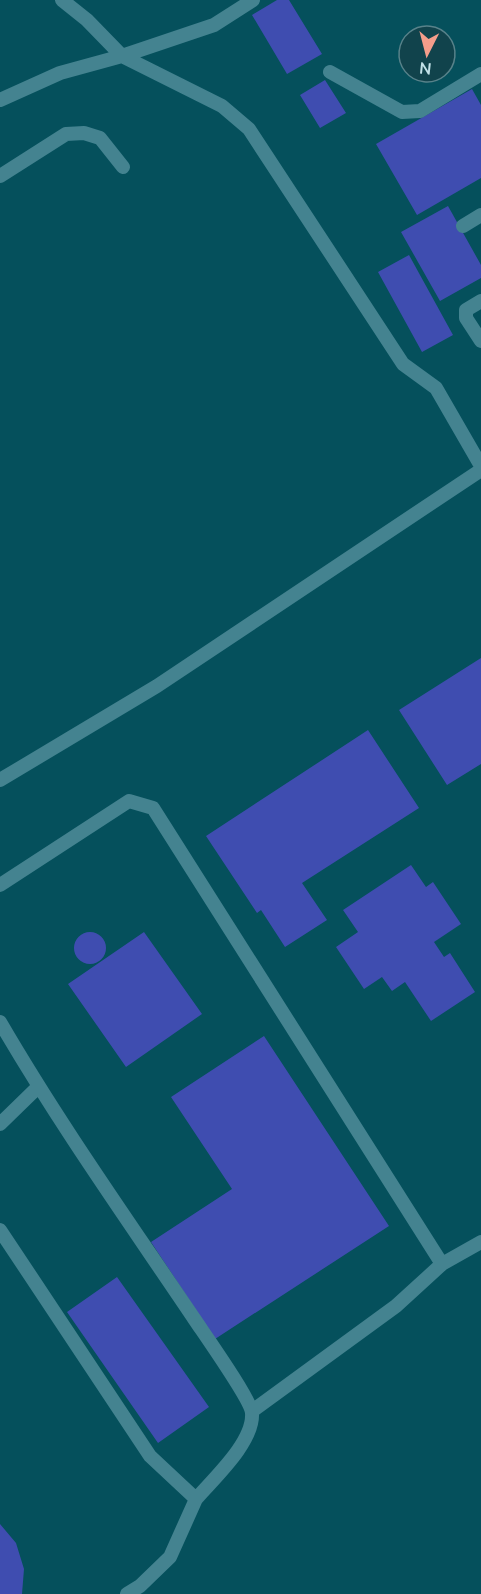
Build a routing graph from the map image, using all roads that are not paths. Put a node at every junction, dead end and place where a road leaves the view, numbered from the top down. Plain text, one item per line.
1 (62, 0) edge
2 (253, 0) edge
3 (122, 56) junction
4 (330, 72) dead end
5 (481, 74) edge
6 (0, 100) edge
7 (123, 167) dead end
8 (0, 176) edge
9 (481, 215) edge
10 (463, 226) dead end
11 (481, 301) edge
12 (481, 340) edge
13 (481, 468) edge
14 (0, 780) edge
15 (0, 885) edge
16 (0, 1022) edge
17 (38, 1087) junction
18 (0, 1124) edge
19 (0, 1230) edge
20 (481, 1242) edge
21 (441, 1264) junction
22 (252, 1411) junction
23 (196, 1499) junction
24 (128, 1594) edge

1 - 3 lane
2 - 3 lane
3 - 6 lane
3 - 13 lane
4 - 5 lane
7 - 8 lane
9 - 10 lane
11 - 12 lane
13 - 14 lane
15 - 21 lane
16 - 17 lane
17 - 18 lane
17 - 22 lane
19 - 23 lane
20 - 21 lane
21 - 22 lane
22 - 23 lane
23 - 24 lane

